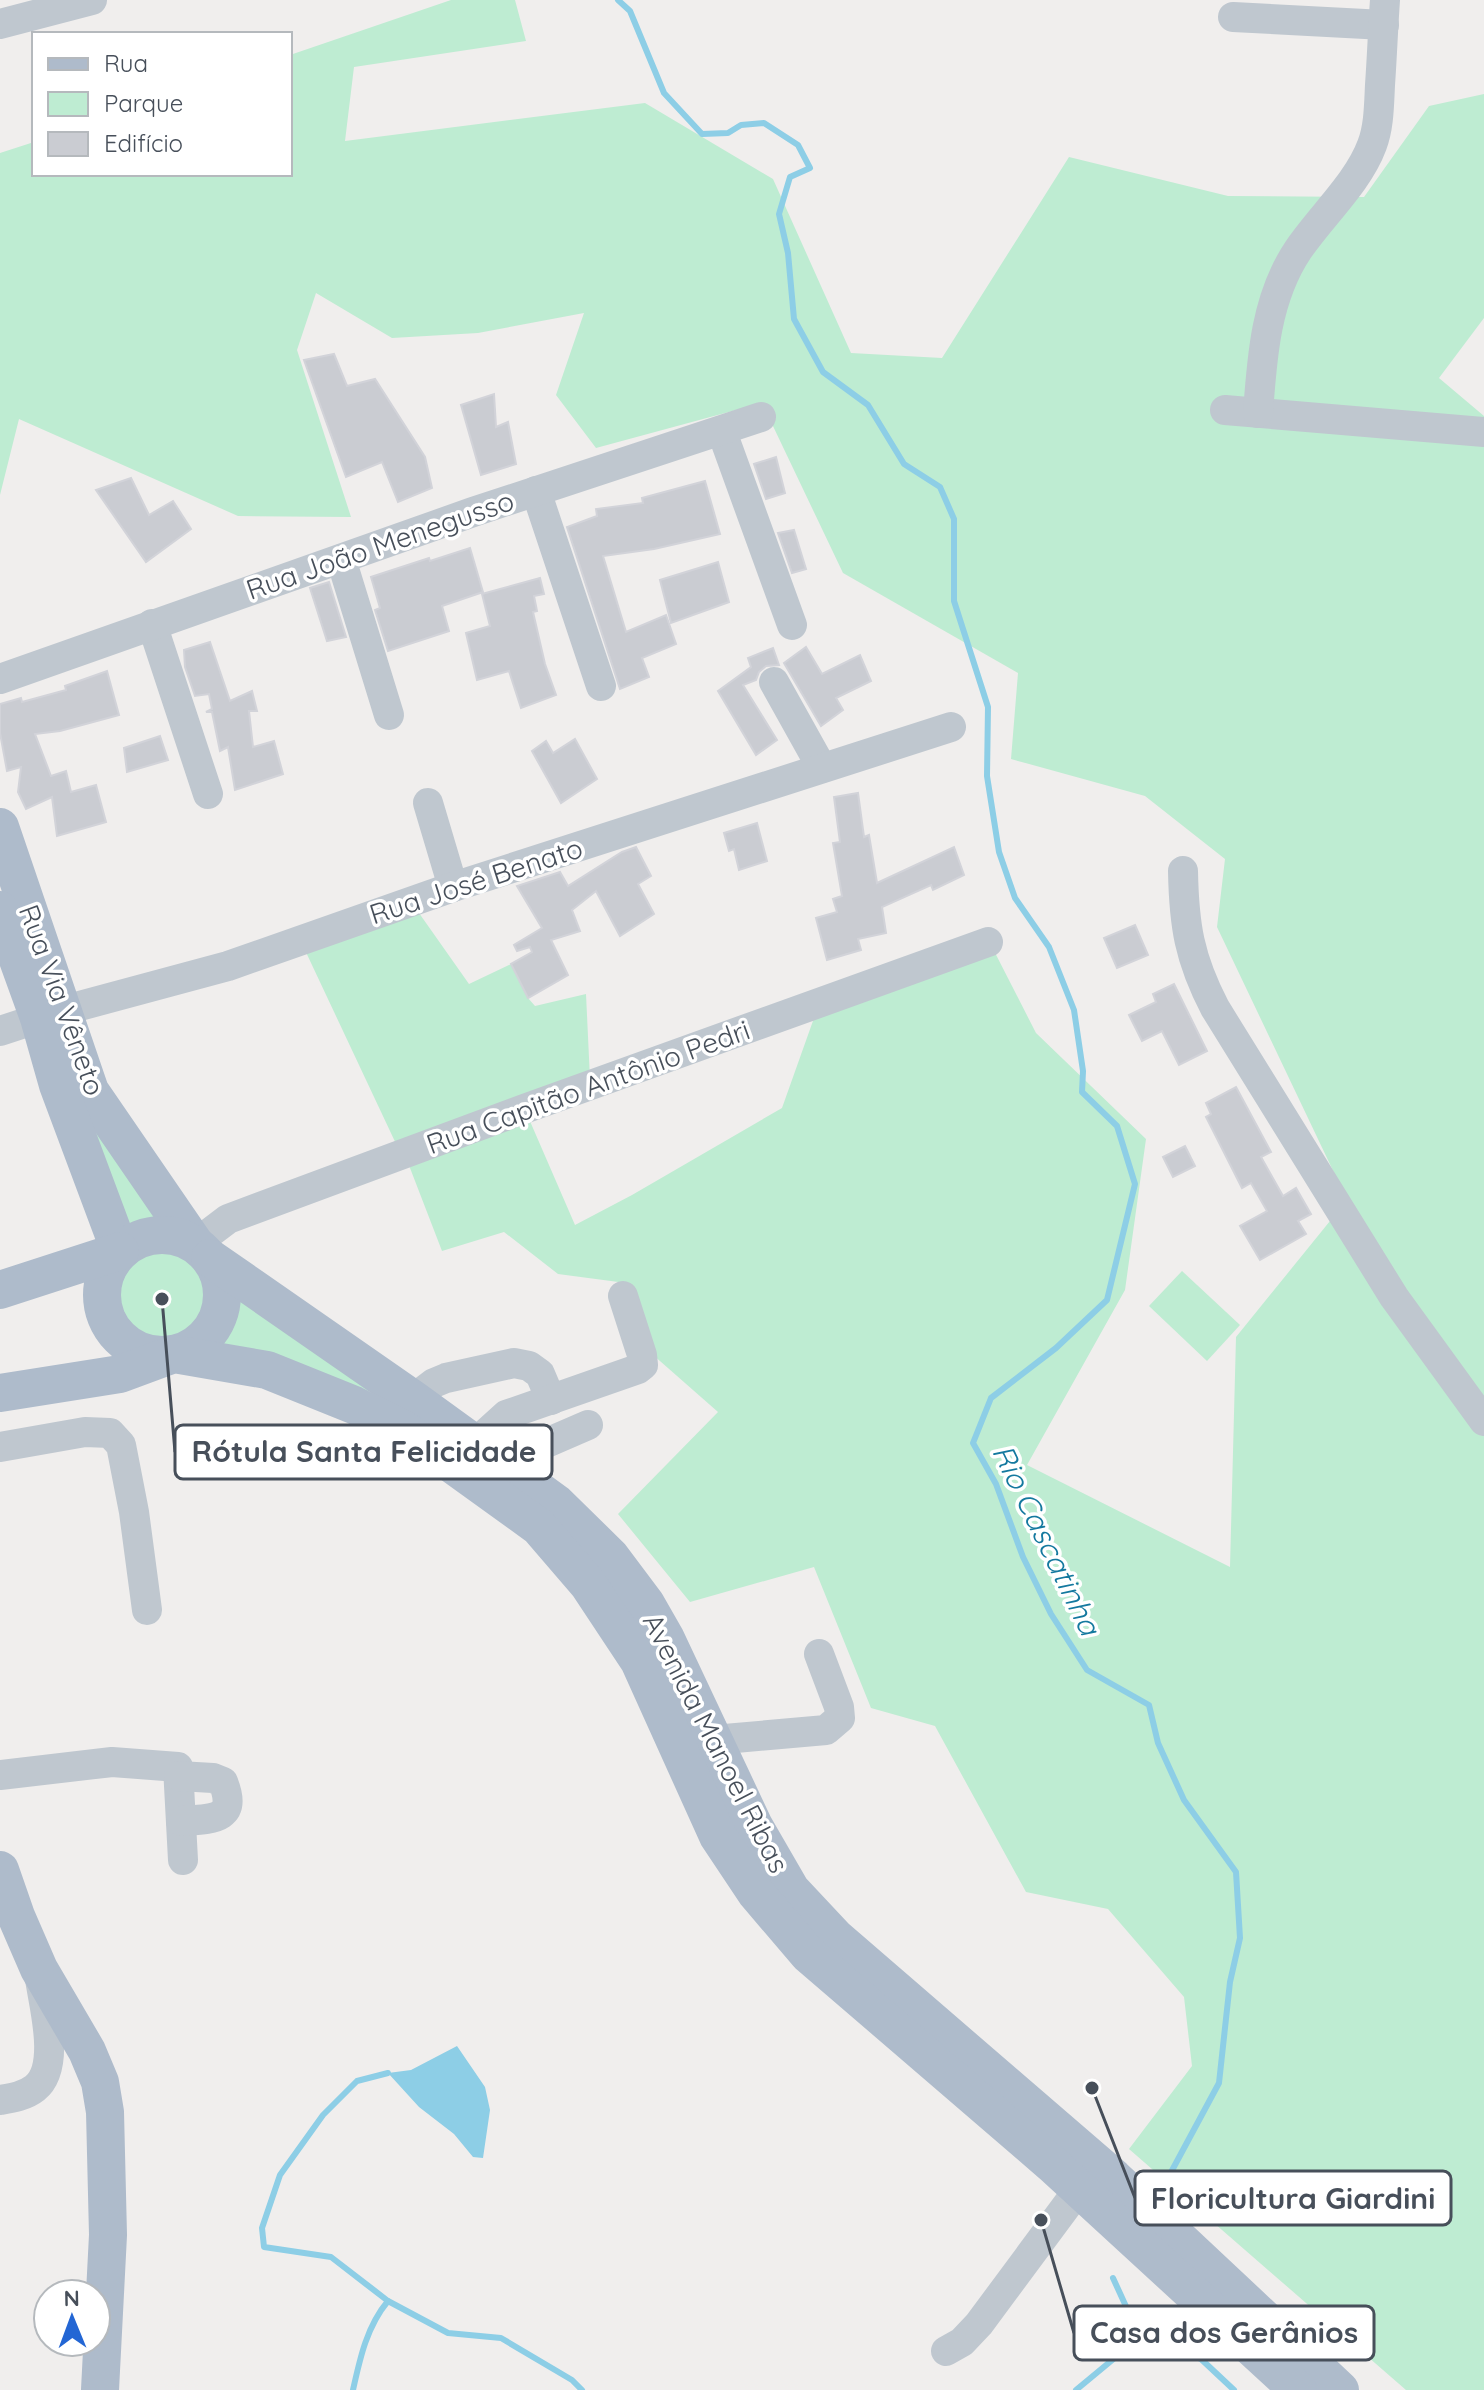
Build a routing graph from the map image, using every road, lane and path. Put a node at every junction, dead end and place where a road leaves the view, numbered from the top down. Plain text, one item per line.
1 (92, 0) edge
2 (1384, 12) edge
3 (1233, 17) dead end
4 (0, 24) edge
5 (1225, 410) dead end
6 (1258, 413) junction
7 (761, 417) dead end
8 (722, 432) junction
9 (1484, 432) edge
10 (536, 491) junction
11 (341, 559) junction
12 (152, 624) junction
13 (792, 625) dead end
14 (0, 679) edge
15 (774, 682) dead end
16 (601, 686) dead end
17 (389, 715) dead end
18 (951, 727) dead end
19 (822, 768) junction
20 (208, 794) dead end
21 (428, 803) dead end
22 (0, 827) edge
23 (1183, 871) dead end
24 (453, 887) junction
25 (0, 910) edge
26 (988, 942) dead end
27 (50, 1014) junction
28 (0, 1031) edge
29 (120, 1251) junction
30 (203, 1251) junction
31 (0, 1290) edge
32 (623, 1296) dead end
33 (174, 1354) junction
34 (232, 1364) junction
35 (120, 1374) junction
36 (0, 1393) edge
37 (413, 1399) junction
38 (551, 1400) junction
39 (1484, 1421) edge
40 (588, 1425) dead end
41 (0, 1447) edge
42 (487, 1453) junction
43 (147, 1610) dead end
44 (819, 1654) dead end
45 (713, 1740) junction
46 (0, 1775) edge
47 (179, 1776) junction
48 (181, 1821) junction
49 (183, 1860) dead end
50 (0, 1870) edge
51 (8, 1919) edge
52 (39, 1969) junction
53 (0, 2100) edge
54 (1080, 2169) junction
55 (946, 2351) dead end
56 (100, 2390) edge
57 (1298, 2390) edge
58 (1340, 2390) edge

1 - 4 street
2 - 3 street
2 - 6 street
5 - 6 street
6 - 9 street
7 - 8 street, Rua João Menegusso
8 - 10 street, Rua João Menegusso
8 - 13 street
10 - 11 street, Rua João Menegusso
10 - 16 street
11 - 12 street, Rua João Menegusso
11 - 17 street
12 - 14 street, Rua João Menegusso
12 - 20 street
15 - 19 street
18 - 19 street, Rua José Benato
19 - 24 street, Rua José Benato
21 - 24 street
22 - 27 main road, Rua Via Vêneto
23 - 39 street
24 - 27 street, Rua José Benato
25 - 27 main road, Rua Via Vêneto
26 - 30 street, Rua Capitão Antônio Pedri
27 - 28 street, Rua José Benato
27 - 29 main road, Rua Via Vêneto
27 - 30 main road, Rua Via Vêneto
29 - 30 main road
29 - 31 main road
29 - 33 main road
30 - 33 main road
30 - 37 main road, Avenida Manoel Ribas
32 - 38 street
33 - 34 main road, Avenida Manoel Ribas
33 - 35 main road, Avenida Manoel Ribas
34 - 35 main road, Avenida Manoel Ribas
34 - 54 main road, Avenida Manoel Ribas
35 - 36 main road, Avenida Manoel Ribas
37 - 38 street
37 - 42 main road, Avenida Manoel Ribas
38 - 42 street
40 - 42 street
41 - 43 street
42 - 45 main road, Avenida Manoel Ribas
44 - 45 street
45 - 54 main road, Avenida Manoel Ribas
46 - 47 street
47 - 48 street
47 - 48 street
48 - 49 street
50 - 51 main road
51 - 52 main road
52 - 53 street
52 - 56 main road
54 - 55 street
54 - 57 main road, Avenida Manoel Ribas
54 - 58 main road, Avenida Manoel Ribas

